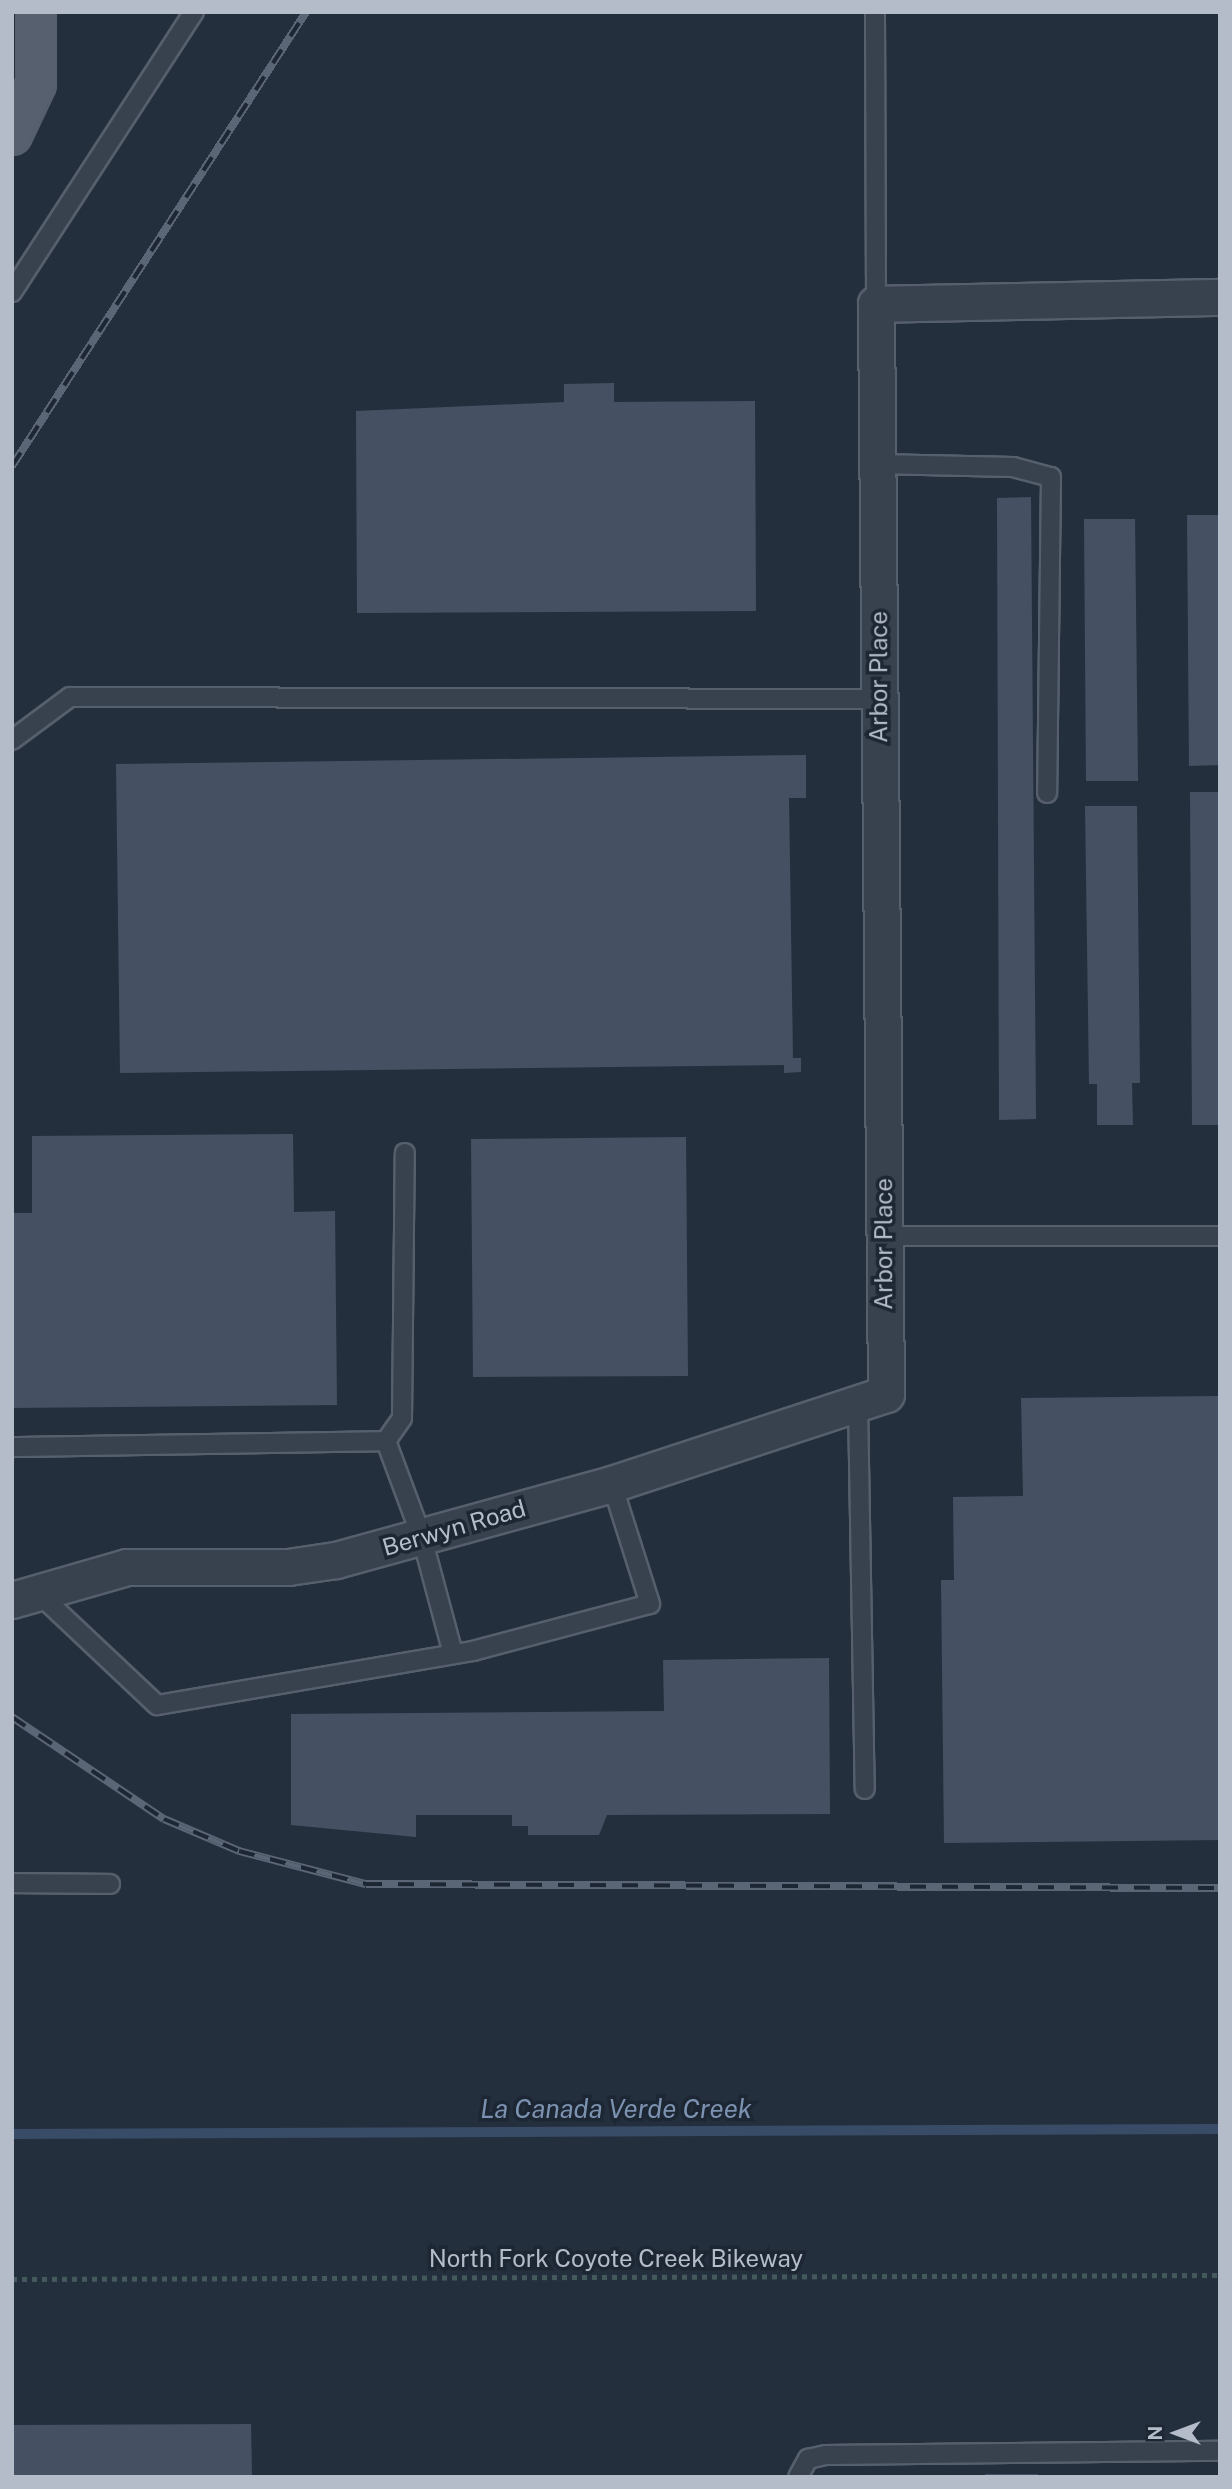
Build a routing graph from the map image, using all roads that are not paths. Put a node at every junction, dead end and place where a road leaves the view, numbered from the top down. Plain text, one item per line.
1 (36, 12) edge
2 (194, 12) edge
3 (875, 12) edge
4 (12, 135) edge
5 (12, 292) edge
6 (1220, 297) edge
7 (876, 304) junction
8 (877, 464) junction
9 (879, 699) junction
10 (12, 740) edge
11 (1047, 793) dead end
12 (405, 1153) dead end
13 (884, 1236) junction
14 (1220, 1236) edge
15 (872, 1399) junction
16 (386, 1441) junction
17 (12, 1447) edge
18 (612, 1484) junction
19 (422, 1538) junction
20 (24, 1596) edge
21 (453, 1654) junction
22 (865, 1788) dead end
23 (12, 1883) edge
24 (110, 1885) dead end
25 (1220, 2451) edge
26 (797, 2477) edge

1 - 4 main road
2 - 5 lane
3 - 7 lane
6 - 7 street
7 - 8 street, Arbor Place
8 - 9 street, Arbor Place
8 - 11 lane
9 - 10 lane
9 - 13 street, Arbor Place
12 - 16 lane
13 - 14 lane
13 - 15 street, Arbor Place
15 - 18 street, Berwyn Road
15 - 22 lane
16 - 17 lane
16 - 19 lane
18 - 19 street, Berwyn Road
18 - 21 lane
19 - 20 street, Berwyn Road
19 - 21 lane
20 - 21 lane
23 - 24 lane
25 - 26 lane

